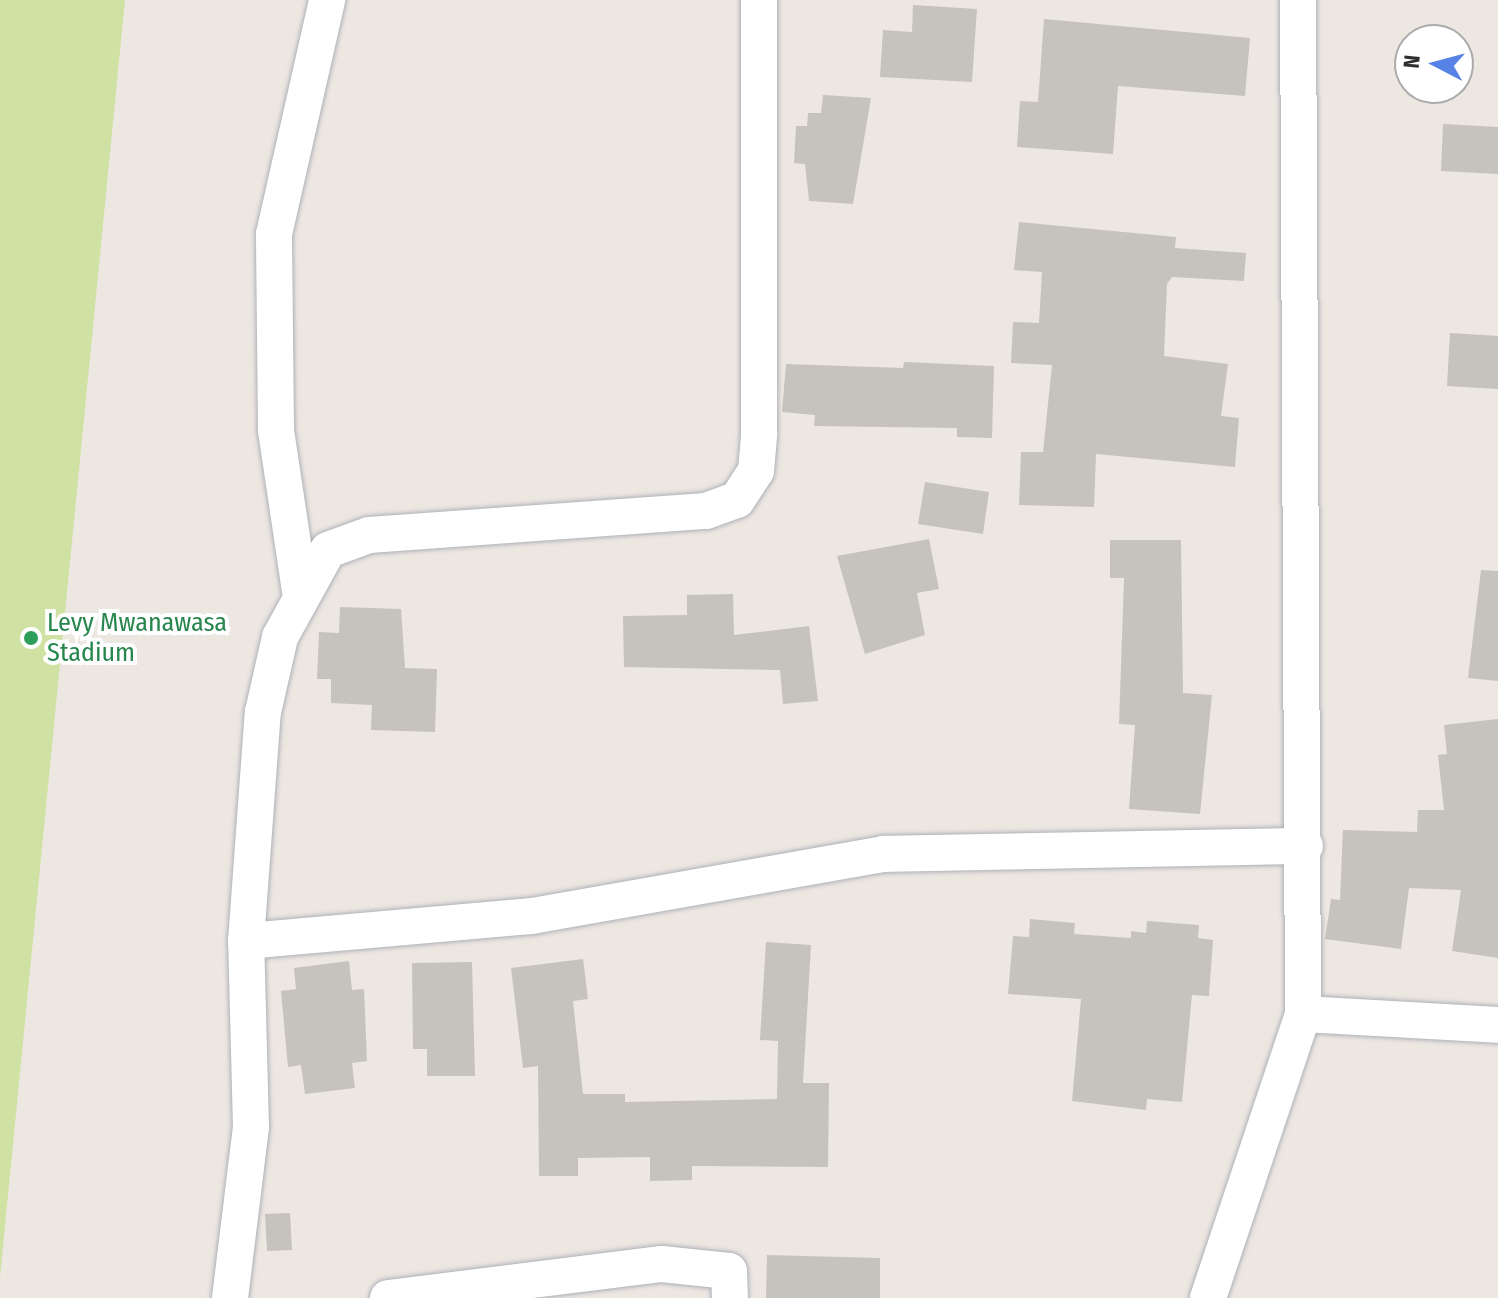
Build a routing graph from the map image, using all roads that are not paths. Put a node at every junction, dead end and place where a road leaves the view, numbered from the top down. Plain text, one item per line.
1 (327, 0) edge
2 (759, 0) edge
3 (1298, 0) edge
4 (300, 591) junction
5 (1305, 846) junction
6 (246, 941) junction
7 (1303, 1014) junction
8 (1498, 1025) edge
9 (230, 1298) edge
10 (388, 1298) edge
11 (730, 1298) edge
12 (1208, 1298) edge

1 - 4 street
2 - 4 street
3 - 5 street
4 - 6 street
5 - 6 street
5 - 7 street
6 - 9 street
7 - 8 street
7 - 12 street
10 - 11 street

